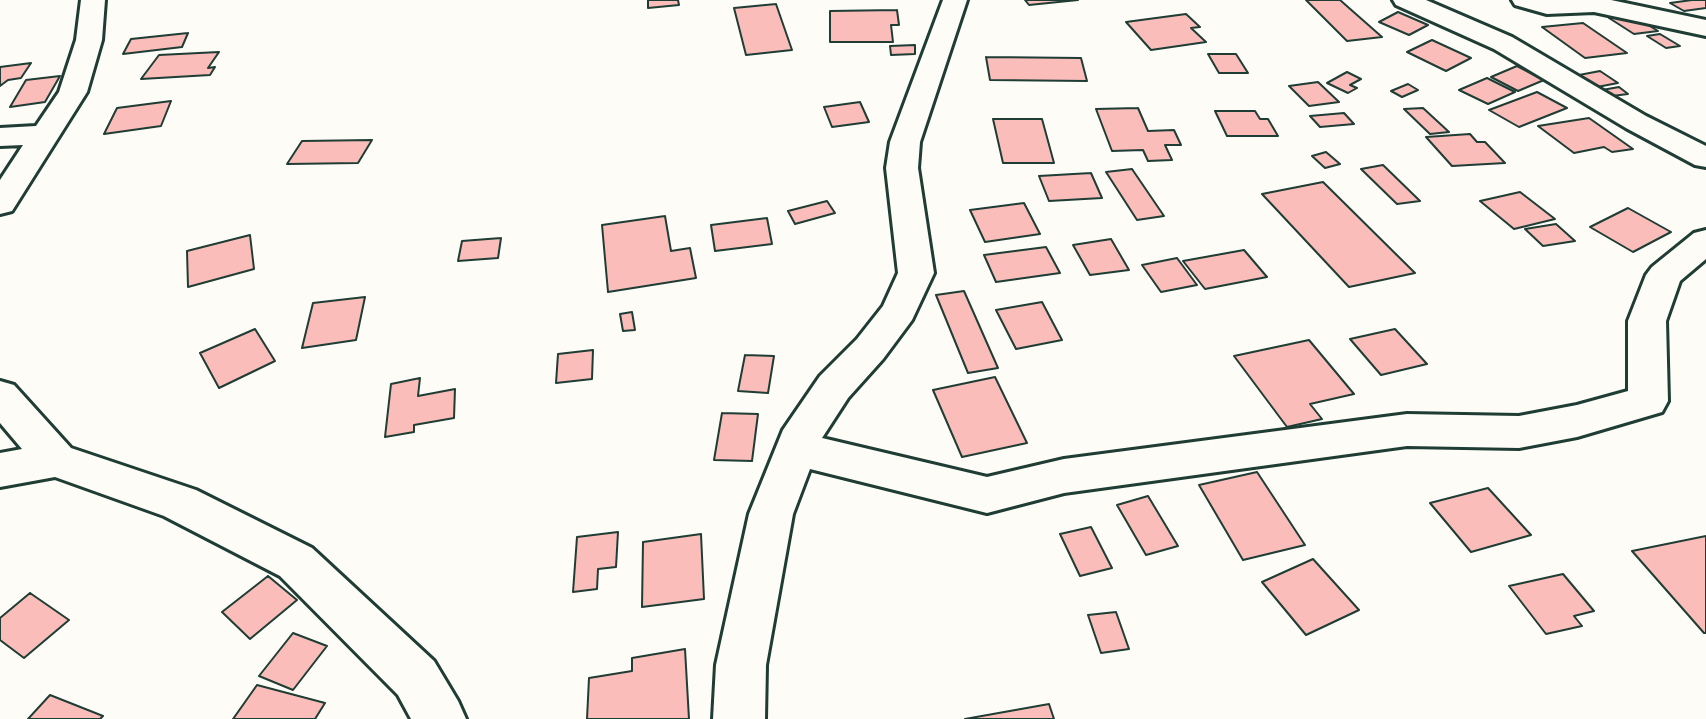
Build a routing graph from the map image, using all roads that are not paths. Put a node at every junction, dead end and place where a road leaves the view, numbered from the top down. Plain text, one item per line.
1 (93, 0) edge
2 (955, 0) edge
3 (1405, 0) edge
4 (1524, 0) edge
5 (1706, 29) edge
6 (46, 135) junction
7 (0, 137) edge
8 (1706, 158) edge
9 (0, 204) edge
10 (1706, 241) edge
11 (0, 396) edge
12 (797, 449) junction
13 (56, 460) junction
14 (0, 470) edge
15 (440, 719) edge
16 (739, 719) edge

1 - 6 street
2 - 12 street
3 - 8 street
4 - 5 street
6 - 7 street
6 - 9 street
10 - 12 street
11 - 13 street
12 - 16 street
13 - 14 street
13 - 15 street

